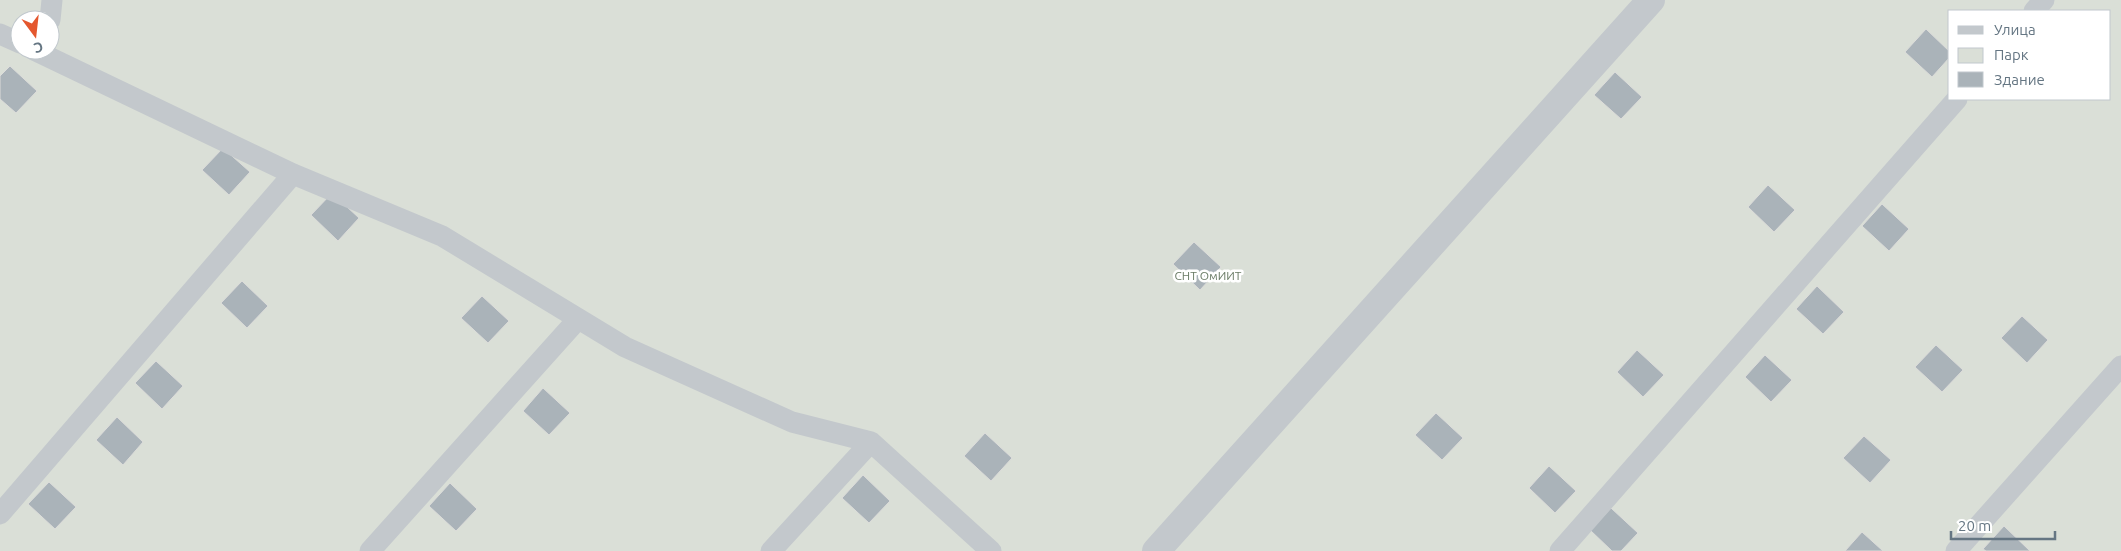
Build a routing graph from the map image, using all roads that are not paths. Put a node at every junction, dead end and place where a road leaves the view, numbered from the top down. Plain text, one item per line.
1 (1651, 0) edge
2 (2044, 0) edge
3 (2035, 10) edge
4 (59, 60) edge
5 (1956, 100) edge
6 (293, 174) junction
7 (578, 319) junction
8 (2121, 366) edge
9 (871, 442) junction
10 (0, 514) edge
11 (370, 551) edge
12 (771, 551) edge
13 (991, 551) edge
14 (1156, 551) edge
15 (1560, 551) edge
16 (1956, 551) edge

1 - 14 street
2 - 3 lane
4 - 6 lane
5 - 15 lane
6 - 7 lane
6 - 10 lane
7 - 9 lane
7 - 11 lane
8 - 16 lane
9 - 12 lane
9 - 13 lane

